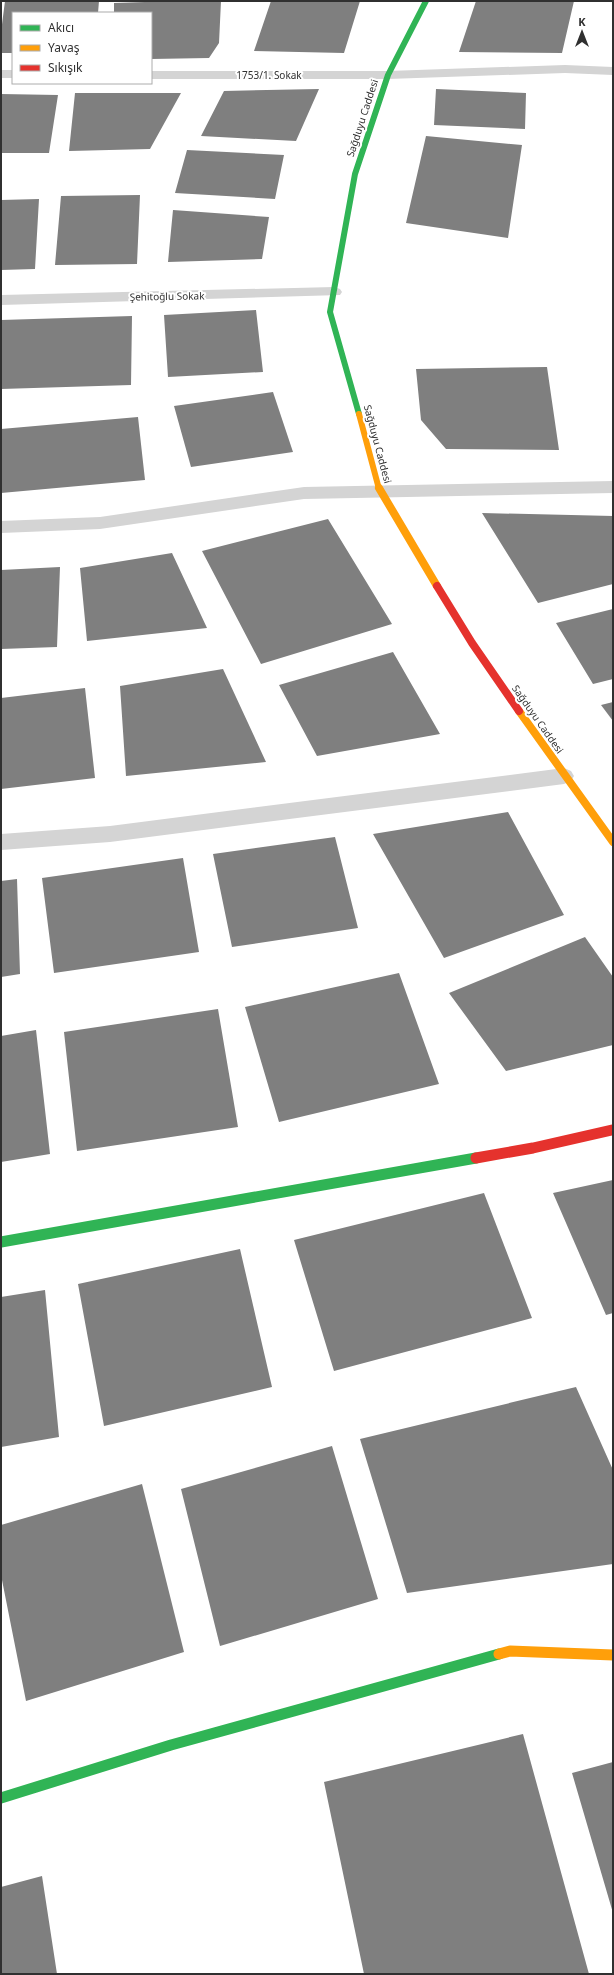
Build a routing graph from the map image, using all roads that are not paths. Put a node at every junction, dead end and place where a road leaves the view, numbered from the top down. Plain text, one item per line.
1 (426, 1) edge
2 (613, 71) edge
3 (1, 74) edge
4 (12, 74) edge
5 (152, 74) edge
6 (388, 75) junction
7 (334, 292) junction
8 (1, 300) edge
9 (613, 487) edge
10 (380, 491) junction
11 (1, 528) edge
12 (564, 776) junction
13 (1, 842) edge
14 (613, 842) edge
15 (613, 1130) edge
16 (1, 1242) edge
17 (613, 1655) edge
18 (1, 1798) edge

1 - 6 street, Sağduyu Caddesi
2 - 6 street, 1753/1. Sokak
3 - 4 street
5 - 6 street, 1753/1. Sokak
6 - 7 street, Sağduyu Caddesi
7 - 8 street, Şehitoğlu Sokak
7 - 10 street, Sağduyu Caddesi
9 - 10 street
10 - 11 street
10 - 12 street, Sağduyu Caddesi
12 - 13 street
12 - 14 street, Sağduyu Caddesi
15 - 16 street
17 - 18 street

